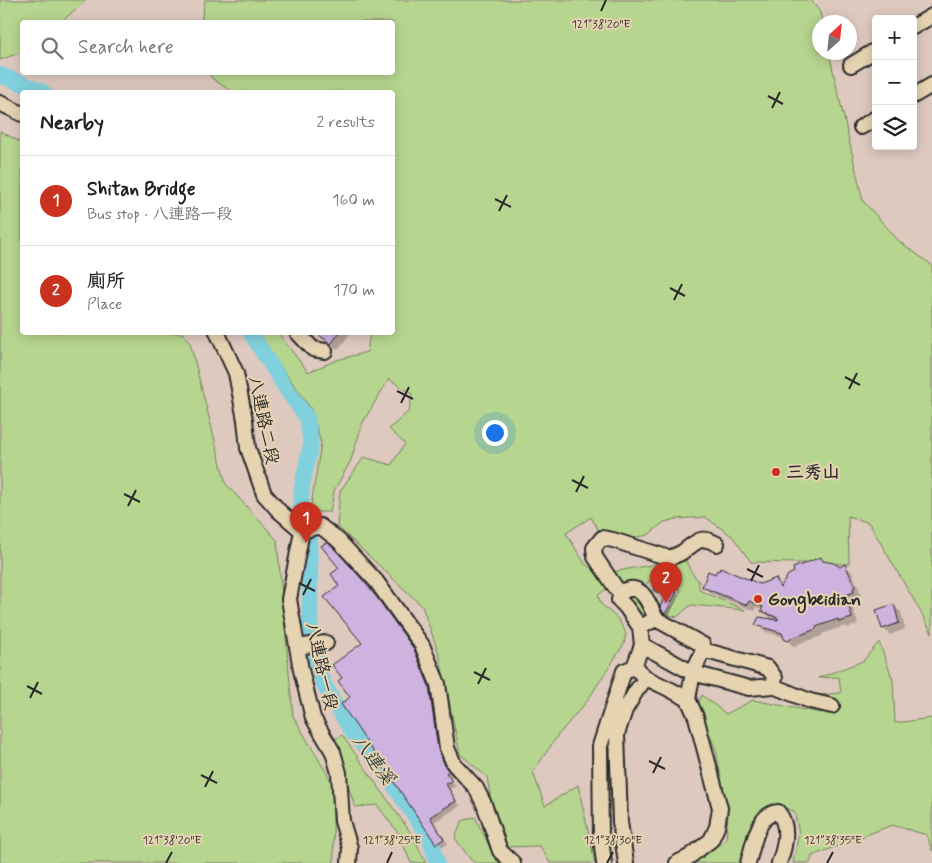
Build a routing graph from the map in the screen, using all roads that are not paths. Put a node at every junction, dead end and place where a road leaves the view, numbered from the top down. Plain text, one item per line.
1 (932, 16) edge
2 (917, 25) edge
3 (872, 52) edge
4 (851, 65) dead end
5 (932, 85) edge
6 (917, 94) edge
7 (0, 103) edge
8 (20, 113) edge
9 (872, 120) edge
10 (861, 126) dead end
11 (218, 335) edge
12 (300, 335) edge
13 (325, 350) dead end
14 (302, 531) junction
15 (717, 544) dead end
16 (620, 594) junction
17 (656, 619) junction
18 (640, 627) junction
19 (326, 643) dead end
20 (642, 645) junction
21 (297, 647) junction
22 (703, 650) junction
23 (634, 667) junction
24 (693, 673) junction
25 (646, 678) junction
26 (774, 686) junction
27 (688, 699) junction
28 (832, 706) dead end
29 (349, 863) edge
30 (513, 863) edge
31 (604, 863) edge
32 (626, 863) edge
33 (677, 863) edge
34 (748, 863) edge
35 (779, 863) edge

1 - 2 street
3 - 4 street
5 - 6 street
7 - 8 street
9 - 10 street
11 - 14 street, 八連路二段
12 - 13 street
14 - 21 street, 八連路一段
14 - 30 street
15 - 16 street
16 - 17 street
16 - 18 street
17 - 18 street
17 - 22 street
18 - 20 street
19 - 21 street
20 - 23 street
20 - 24 street
21 - 29 street, 八連路一段
22 - 24 street
22 - 26 street
23 - 25 street
23 - 31 street
24 - 26 street
24 - 27 street
25 - 27 street
25 - 32 street
26 - 28 street
27 - 33 street
34 - 35 street

